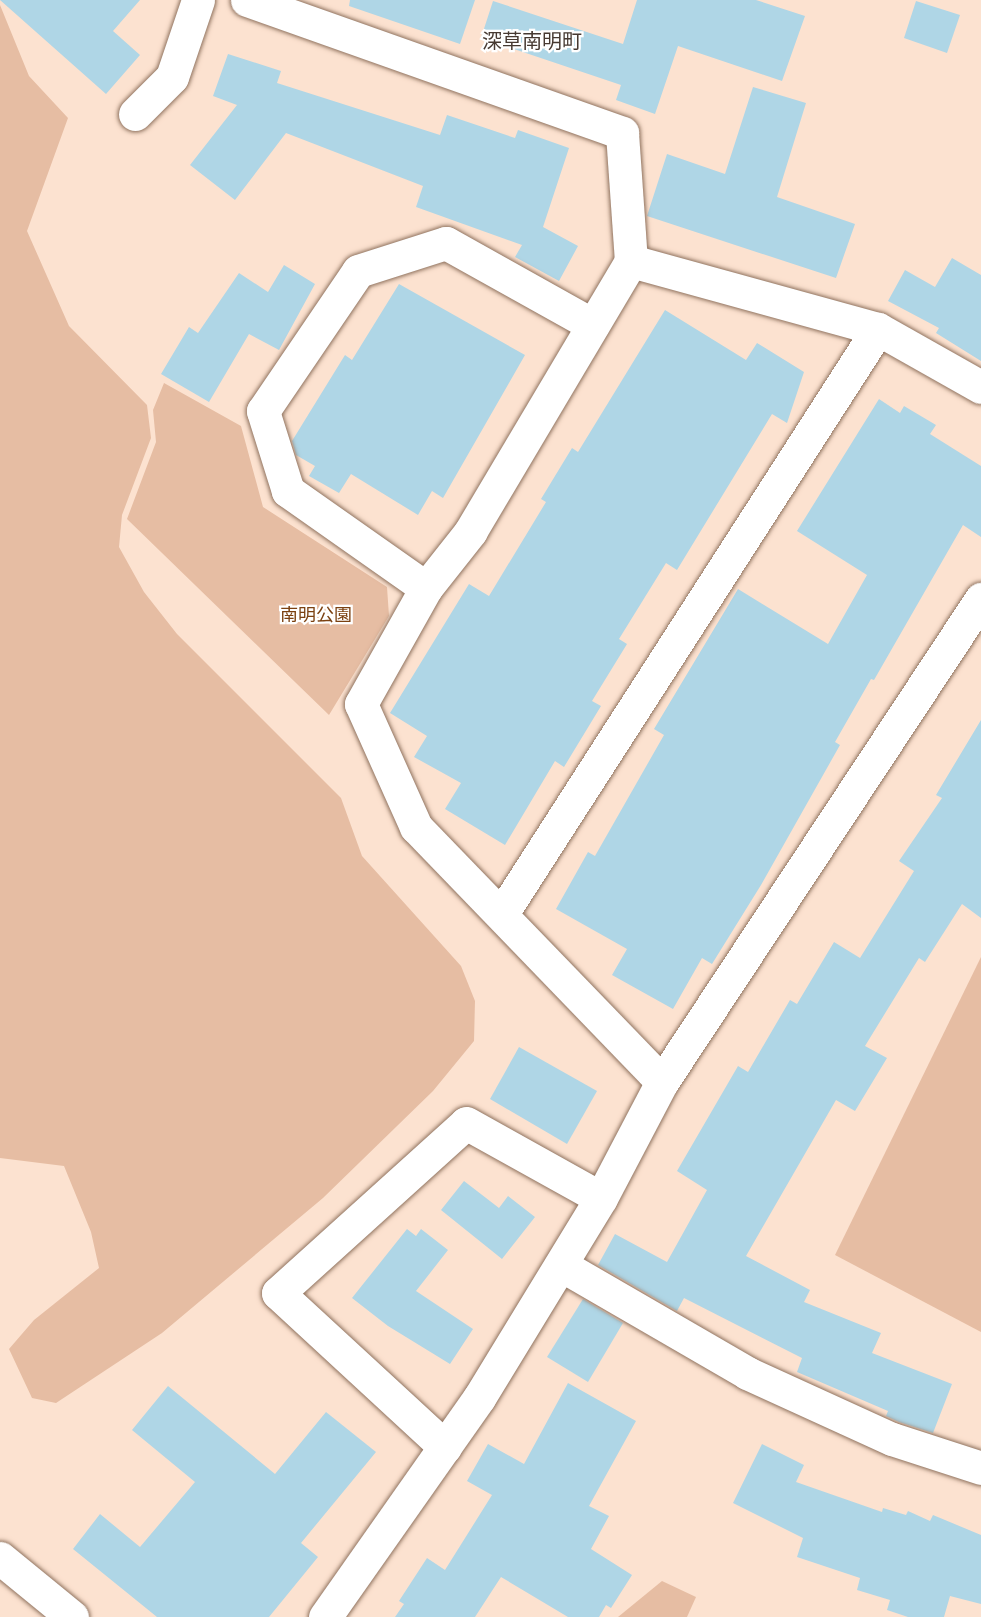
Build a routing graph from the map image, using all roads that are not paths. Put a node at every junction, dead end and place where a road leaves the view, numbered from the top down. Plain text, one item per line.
1 (198, 0) edge
2 (247, 0) edge
3 (135, 114) dead end
4 (631, 261) junction
5 (593, 325) junction
6 (878, 329) junction
7 (981, 387) edge
8 (426, 588) junction
9 (981, 599) edge
10 (503, 912) junction
11 (662, 1082) junction
12 (601, 1198) junction
13 (561, 1265) junction
14 (445, 1447) junction
15 (981, 1468) edge
16 (0, 1558) edge
17 (72, 1617) edge
18 (325, 1617) edge

1 - 3 street
2 - 4 street
4 - 5 street
4 - 6 street
5 - 8 street
5 - 8 street
6 - 7 street
6 - 10 street
8 - 10 street
9 - 11 street
10 - 11 street
11 - 12 street
12 - 13 street
12 - 14 street
13 - 14 street
13 - 15 street
14 - 18 street
16 - 17 street

